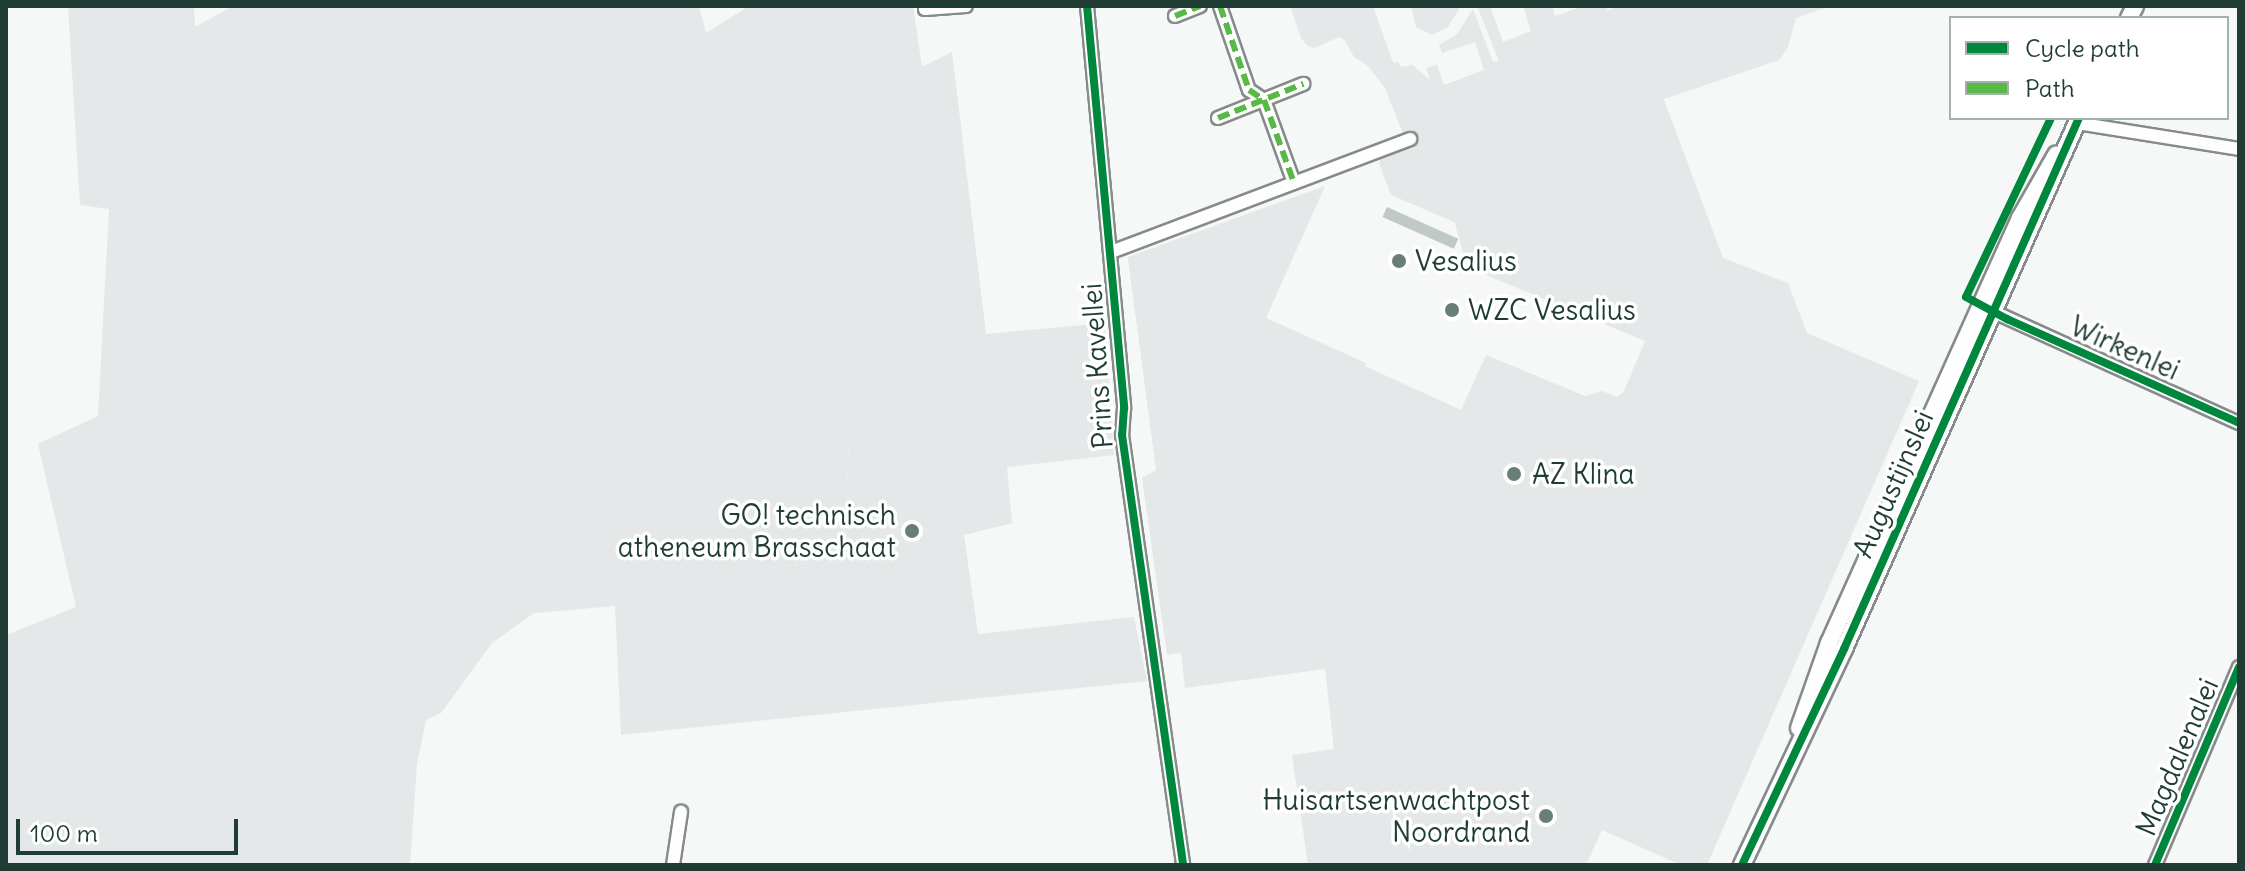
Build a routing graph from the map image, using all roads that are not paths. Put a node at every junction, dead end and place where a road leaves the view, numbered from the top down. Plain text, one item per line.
1 (925, 6) edge
2 (966, 6) edge
3 (1087, 6) edge
4 (1200, 6) edge
5 (1220, 6) edge
6 (1175, 16) dead end
7 (1303, 84) dead end
8 (1264, 100) junction
9 (1218, 118) dead end
10 (2076, 125) edge
11 (1410, 139) dead end
12 (2239, 149) edge
13 (1294, 183) junction
14 (1111, 252) junction
15 (1994, 312) junction
16 (2239, 423) edge
17 (2239, 667) edge
18 (1790, 759) junction
19 (681, 812) dead end
20 (673, 865) edge
21 (1183, 865) edge
22 (1742, 865) edge
23 (2155, 865) edge

1 - 2 street
3 - 14 street, Prins Kavellei
4 - 6 street
5 - 8 street
7 - 8 street
8 - 9 street
8 - 13 street
10 - 12 street
10 - 15 street, Augustijnslei
10 - 18 street, Augustijnslei
11 - 13 street
13 - 14 street
14 - 21 street, Prins Kavellei
15 - 16 street, Wirkenlei
15 - 18 street, Augustijnslei
17 - 23 street, Magdalenalei
18 - 22 street, Augustijnslei
19 - 20 street

